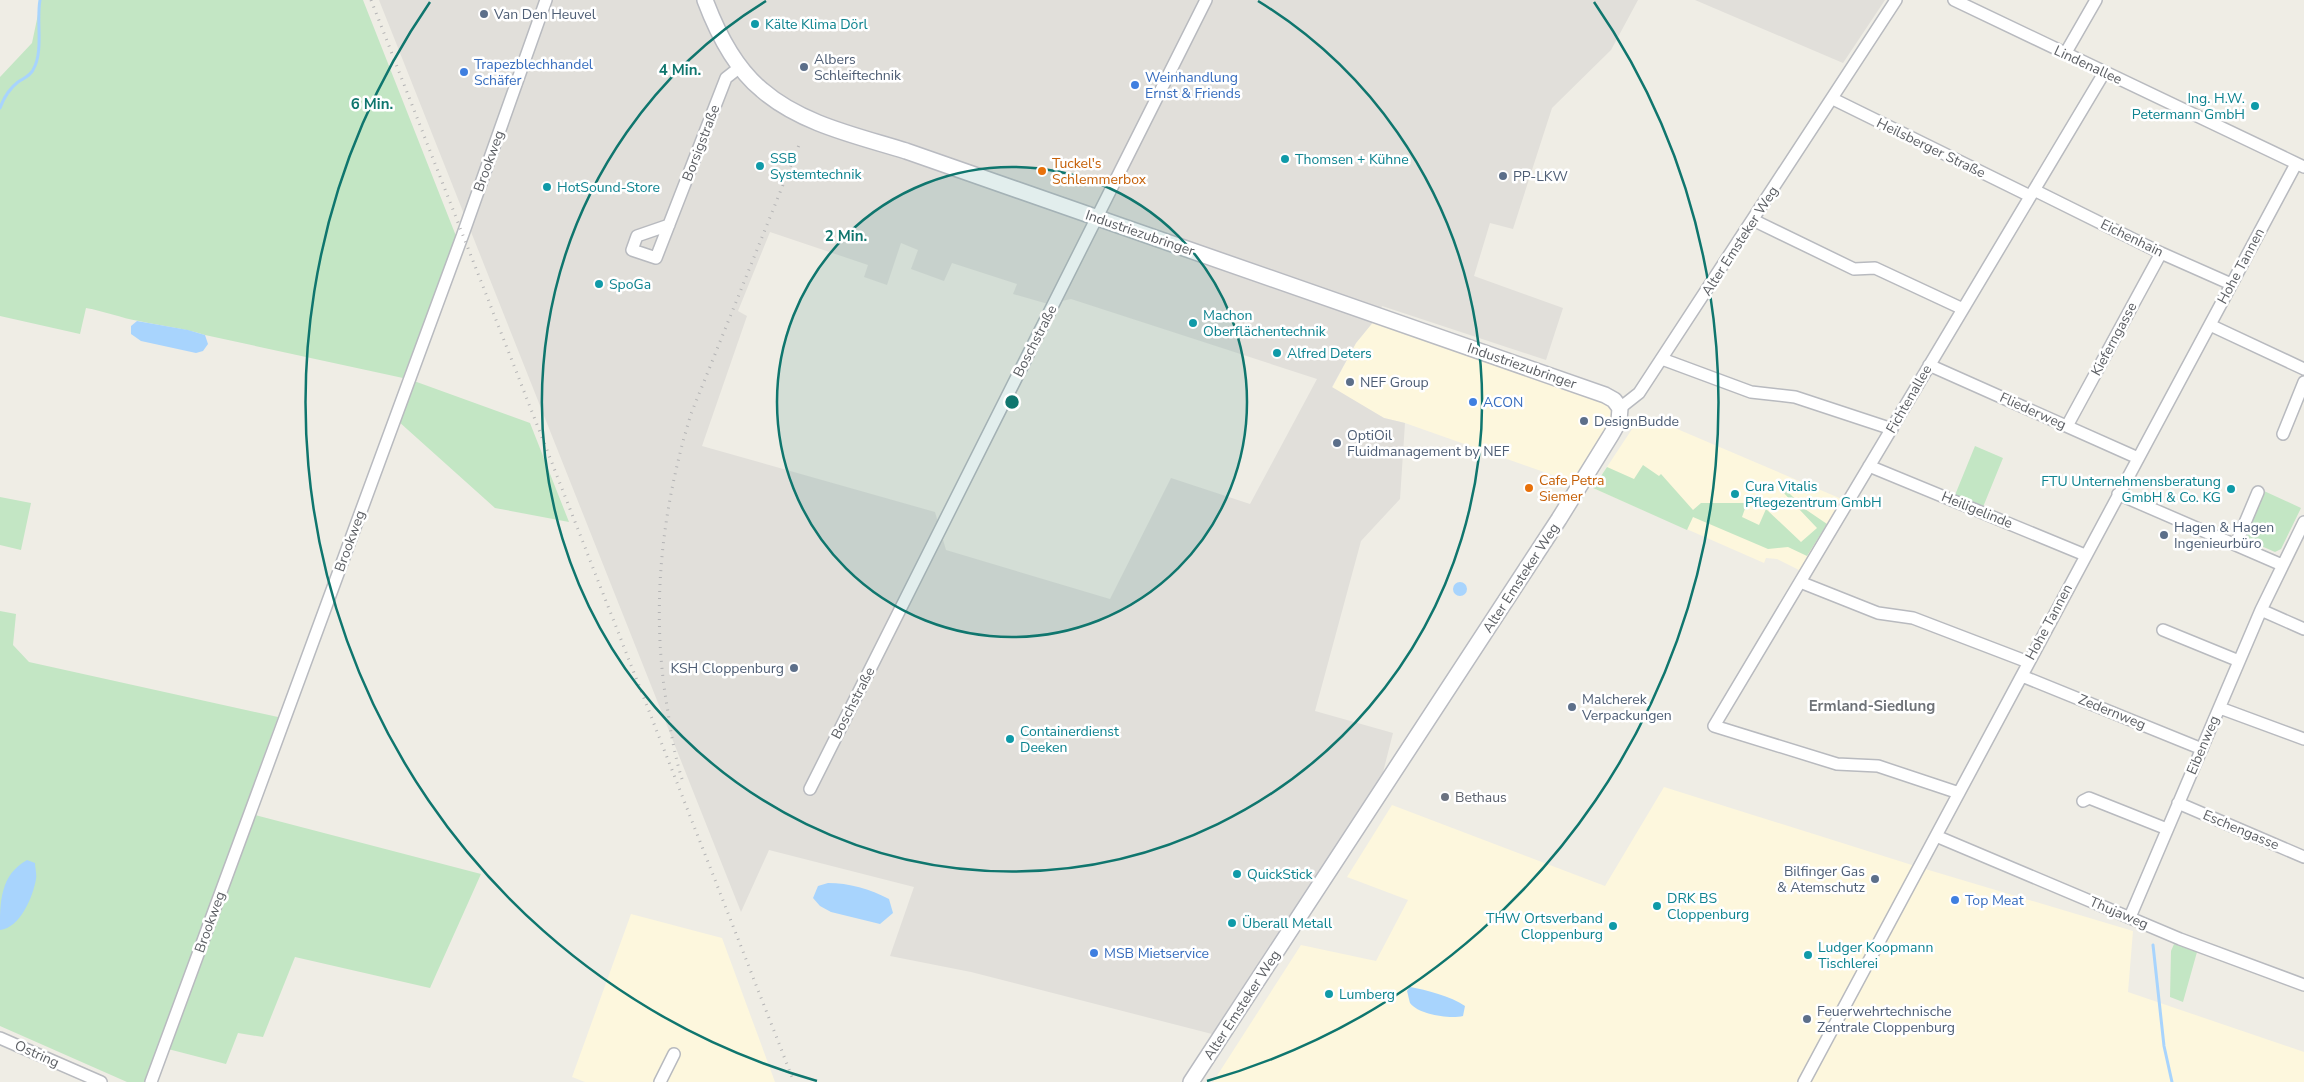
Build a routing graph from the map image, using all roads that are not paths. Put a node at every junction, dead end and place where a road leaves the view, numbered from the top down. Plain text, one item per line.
1 (546, 0) edge
2 (704, 0) edge
3 (1206, 0) edge
4 (1896, 0) edge
5 (1954, 0) edge
6 (2096, 0) edge
7 (2065, 54) junction
8 (740, 67) junction
9 (2104, 73) junction
10 (1833, 99) junction
11 (2300, 166) edge
12 (2032, 193) junction
13 (1096, 218) junction
14 (1753, 220) junction
15 (669, 225) dead end
16 (2160, 253) junction
17 (2231, 284) junction
18 (1963, 309) junction
19 (2210, 325) junction
20 (1662, 359) junction
21 (1929, 365) junction
22 (2304, 369) edge
23 (2304, 382) edge
24 (1620, 408) junction
25 (2067, 426) junction
26 (1892, 429) junction
27 (2283, 434) dead end
28 (2138, 458) junction
29 (1869, 466) junction
30 (2258, 492) dead end
31 (2118, 494) junction
32 (2304, 522) edge
33 (2236, 544) junction
34 (2085, 555) junction
35 (2282, 564) junction
36 (1800, 582) junction
37 (2261, 610) junction
38 (2304, 628) edge
39 (2163, 630) dead end
40 (2239, 661) junction
41 (2028, 662) junction
42 (2022, 676) junction
43 (2220, 708) junction
44 (2304, 739) edge
45 (2202, 749) junction
46 (810, 789) dead end
47 (1958, 793) junction
48 (2082, 800) dead end
49 (2178, 803) junction
50 (2167, 830) junction
51 (1936, 836) junction
52 (2304, 857) edge
53 (2130, 917) junction
54 (2304, 985) edge
55 (0, 1038) edge
56 (674, 1054) dead end
57 (101, 1082) edge
58 (151, 1082) edge
59 (660, 1082) edge
60 (1191, 1082) edge
61 (1804, 1082) edge

1 - 58 street, Brookweg
2 - 8 street, Industriezubringer
3 - 13 street, Boschstraße
4 - 10 street, Alter Emsteker Weg
5 - 7 street, Lindenallee
6 - 7 street
7 - 9 street, Lindenallee
8 - 13 street, Industriezubringer
8 - 15 street, Borsigstraße
9 - 11 street, Lindenallee
9 - 12 street, Fichtenallee
10 - 12 street, Heilsberger Straße
10 - 14 street, Alter Emsteker Weg
11 - 17 street, Hohe Tannen
12 - 16 street, Eichenhain
12 - 18 street, Fichtenallee
13 - 24 street, Industriezubringer
13 - 46 street, Boschstraße
14 - 18 street
14 - 20 street, Alter Emsteker Weg
16 - 17 street, Eichenhain
16 - 25 street, Kieferngasse
17 - 19 street, Hohe Tannen
18 - 21 street, Fichtenallee
19 - 22 street
19 - 28 street, Hohe Tannen
20 - 24 street, Alter Emsteker Weg
20 - 26 street
21 - 25 street, Fliederweg
21 - 26 street, Fichtenallee
23 - 27 street
24 - 60 street, Alter Emsteker Weg
25 - 28 street, Fliederweg
26 - 29 street, Fichtenallee
28 - 31 street, Hohe Tannen
29 - 34 street, Heiligelinde
29 - 36 street, Fichtenallee
30 - 33 street
31 - 33 street
31 - 34 street, Hohe Tannen
32 - 35 street, Eibenweg
33 - 35 street
34 - 41 street, Hohe Tannen
35 - 37 street, Eibenweg
36 - 41 street
36 - 47 street, Fichtenallee
37 - 38 street
37 - 40 street, Eibenweg
39 - 40 street
40 - 43 street, Eibenweg
41 - 42 street, Hohe Tannen
42 - 45 street, Zedernweg
42 - 47 street, Hohe Tannen
43 - 44 street
43 - 45 street, Eibenweg
45 - 49 street, Eibenweg
47 - 51 street, Hohe Tannen
48 - 50 street
49 - 50 street, Eibenweg
49 - 52 street, Eschengasse
50 - 53 street, Eibenweg
51 - 53 street, Thujaweg
51 - 61 street, Hohe Tannen
53 - 54 street, Thujaweg
55 - 57 street, Ostring
56 - 59 street

